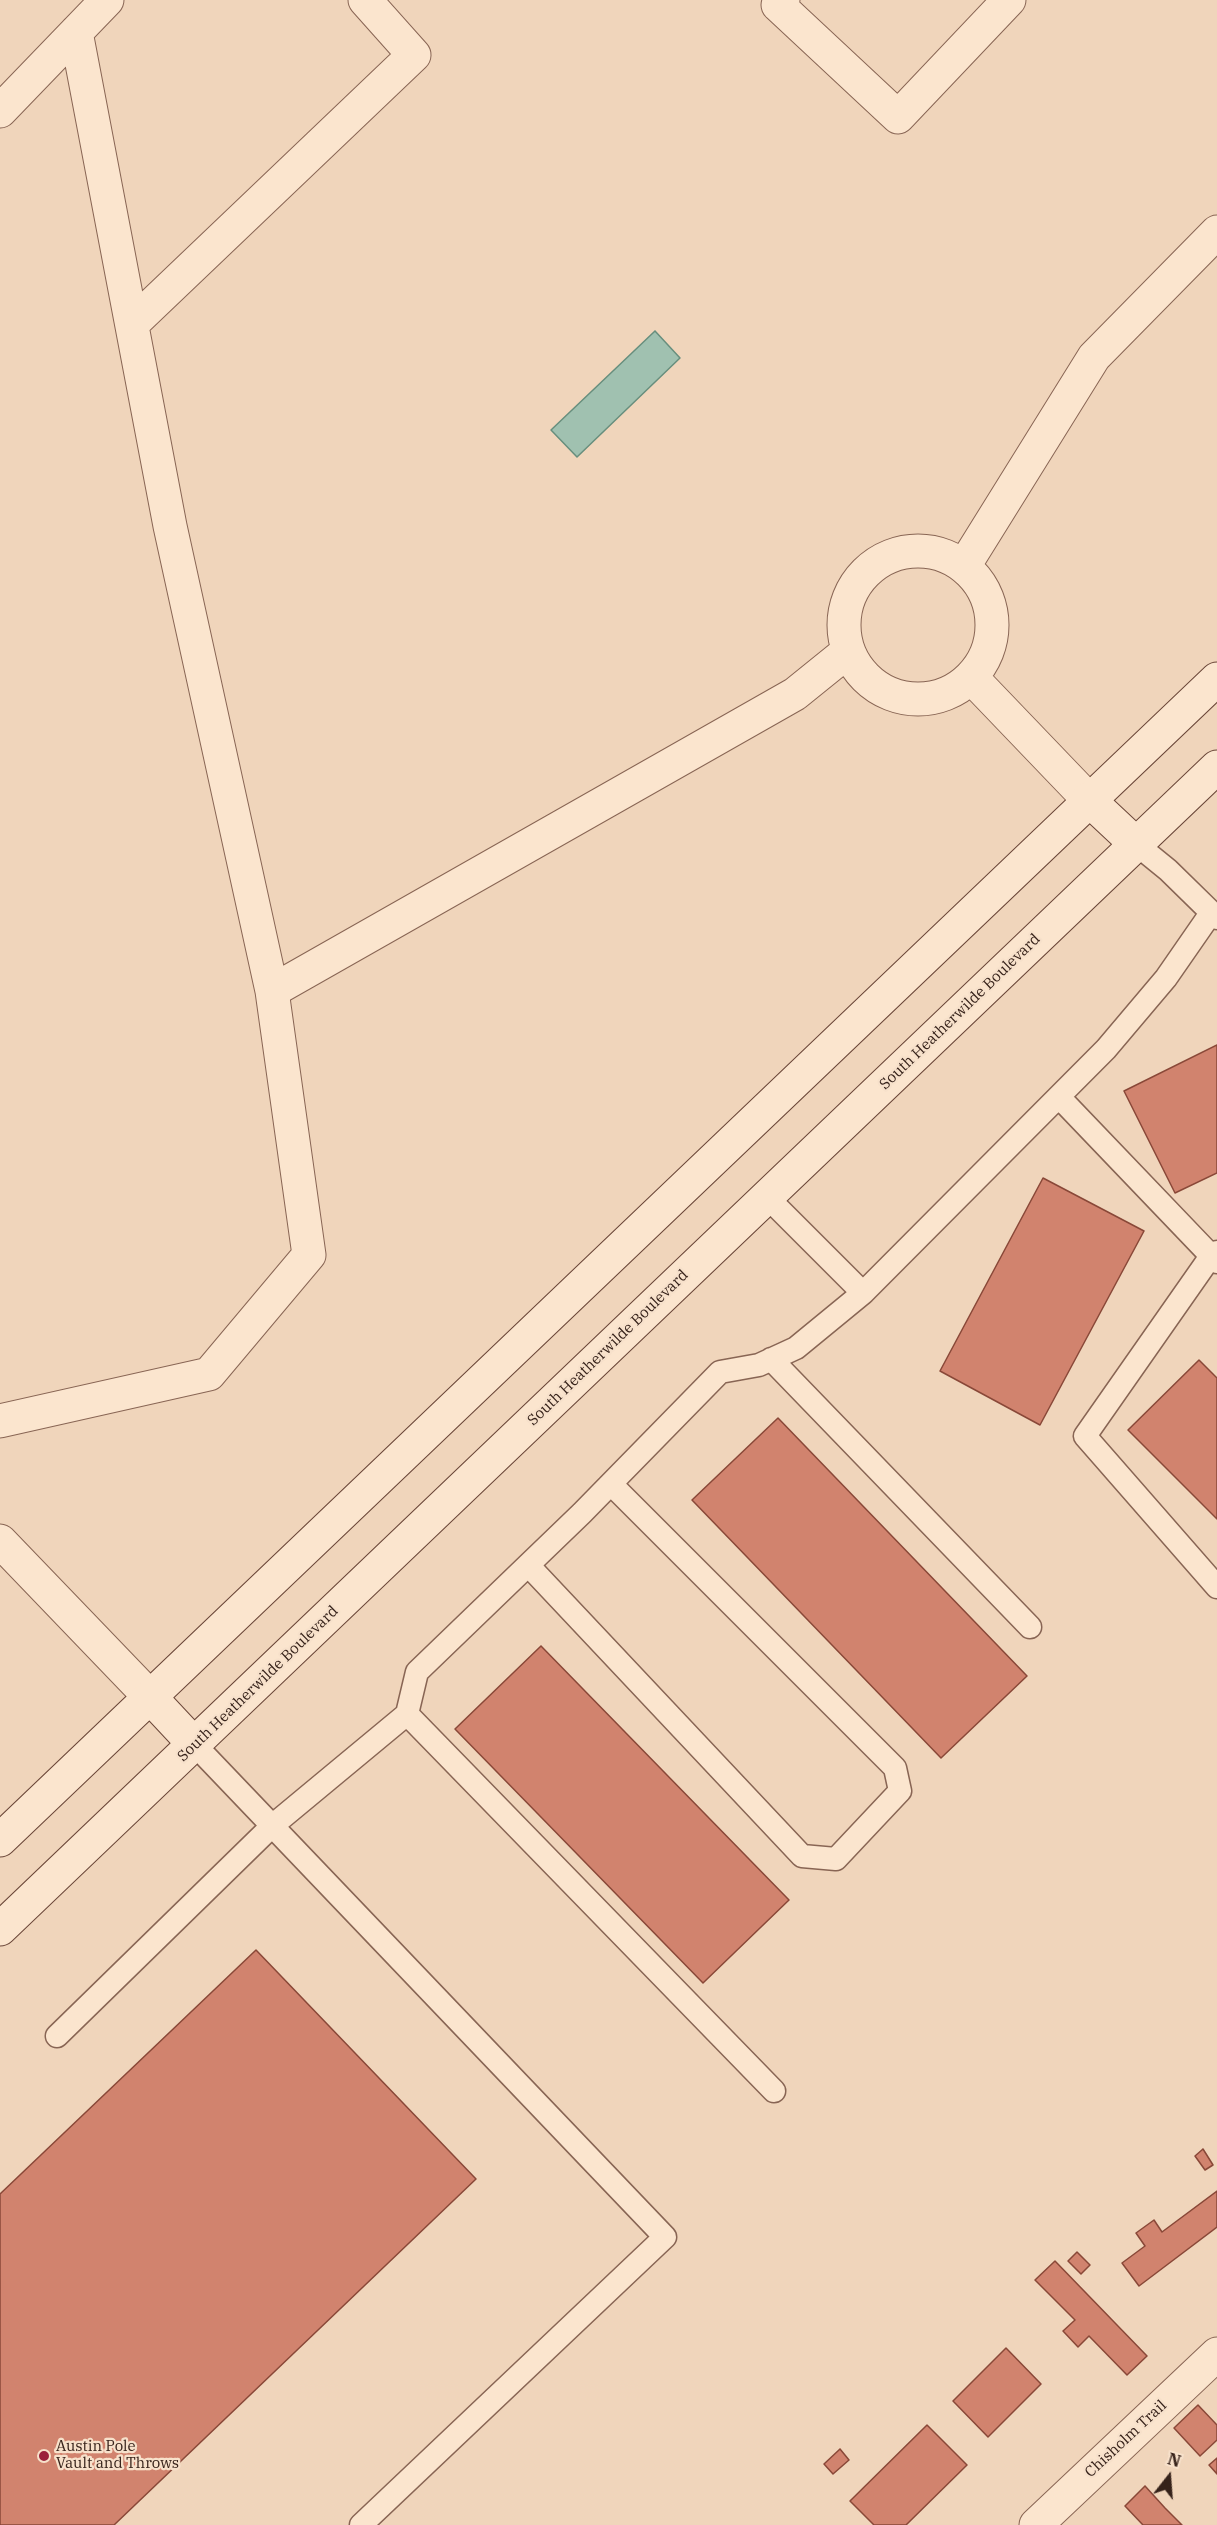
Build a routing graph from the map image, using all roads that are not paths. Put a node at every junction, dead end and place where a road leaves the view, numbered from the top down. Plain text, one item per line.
1 (107, 0) edge
2 (365, 0) edge
3 (783, 0) edge
4 (1009, 0) edge
5 (76, 32) junction
6 (0, 111) edge
7 (1217, 232) edge
8 (132, 324) junction
9 (964, 567) junction
10 (847, 652) junction
11 (972, 678) junction
12 (1217, 679) edge
13 (1217, 768) edge
14 (1088, 799) junction
15 (1136, 844) junction
16 (1214, 915) edge
17 (272, 991) junction
18 (1060, 1098) junction
19 (766, 1196) junction
20 (1215, 1257) edge
21 (863, 1293) junction
22 (771, 1359) junction
23 (0, 1421) edge
24 (611, 1484) junction
25 (0, 1541) edge
26 (528, 1565) junction
27 (1217, 1587) edge
28 (1030, 1627) dead end
29 (150, 1698) junction
30 (407, 1714) junction
31 (195, 1745) junction
32 (272, 1826) junction
33 (0, 1840) edge
34 (0, 1929) edge
35 (57, 2036) dead end
36 (774, 2091) dead end
37 (1217, 2354) edge
38 (362, 2525) edge
39 (1036, 2525) edge

1 - 5 street
2 - 8 street
3 - 4 street
5 - 6 street
5 - 8 street
7 - 9 street
8 - 17 street
9 - 10 street
9 - 11 street
10 - 11 street
10 - 17 street
11 - 14 street
12 - 14 street
13 - 15 street, South Heatherwilde Boulevard
14 - 15 street
14 - 29 street
15 - 16 lane
15 - 19 street, South Heatherwilde Boulevard
16 - 18 lane
17 - 23 street
18 - 20 lane
18 - 21 lane
19 - 21 lane
19 - 31 street, South Heatherwilde Boulevard
20 - 27 lane
21 - 22 lane
22 - 24 lane
22 - 28 lane
24 - 26 lane
24 - 26 lane
25 - 29 street
26 - 30 lane
29 - 31 street
29 - 33 street
30 - 32 lane
30 - 36 lane
31 - 32 lane
31 - 34 street, South Heatherwilde Boulevard
32 - 35 lane
32 - 38 lane
37 - 39 street, Chisholm Trail

